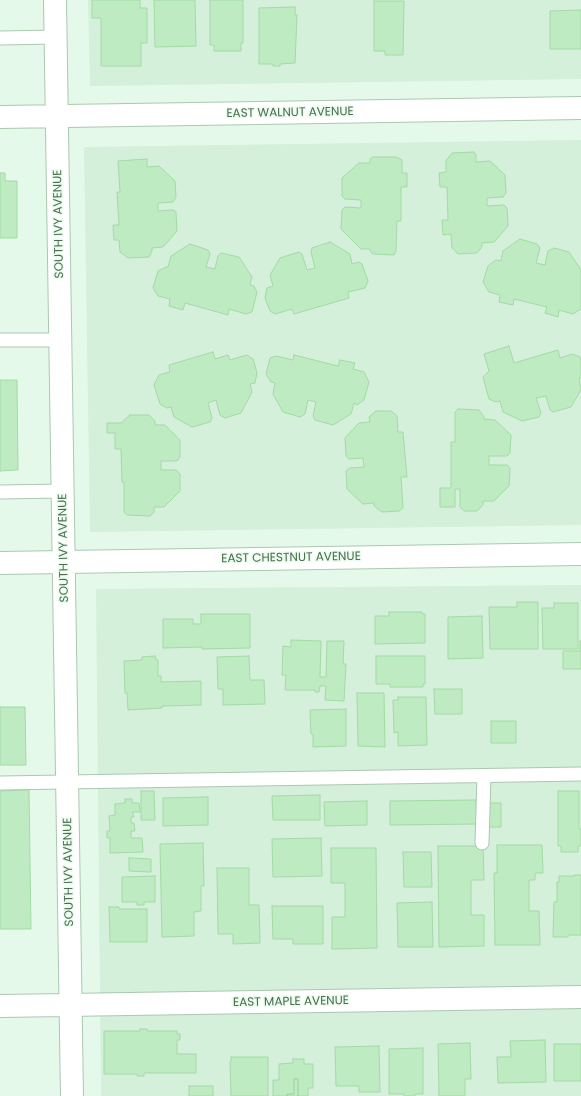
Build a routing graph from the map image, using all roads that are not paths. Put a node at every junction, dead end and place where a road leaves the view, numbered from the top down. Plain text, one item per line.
1 (55, 0) edge
2 (56, 37) junction
3 (0, 38) edge
4 (581, 108) edge
5 (57, 116) junction
6 (0, 117) edge
7 (0, 340) edge
8 (60, 340) junction
9 (63, 491) junction
10 (0, 492) edge
11 (581, 554) edge
12 (0, 562) edge
13 (64, 562) junction
14 (581, 774) edge
15 (484, 776) junction
16 (67, 782) junction
17 (0, 783) edge
18 (482, 843) dead end
19 (581, 997) edge
20 (71, 1005) junction
21 (0, 1006) edge
22 (72, 1096) edge

1 - 2 street, SOUTH IVY AVENUE
2 - 3 lane
2 - 5 street, SOUTH IVY AVENUE
4 - 5 street, EAST WALNUT AVENUE
5 - 6 street, EAST WALNUT AVENUE
5 - 8 street, SOUTH IVY AVENUE
7 - 8 lane
8 - 9 street, SOUTH IVY AVENUE
9 - 10 lane
9 - 13 street, SOUTH IVY AVENUE
11 - 13 street, EAST CHESTNUT AVENUE
12 - 13 street, EAST CHESTNUT AVENUE
13 - 16 street, SOUTH IVY AVENUE
14 - 15 lane
15 - 16 lane
15 - 18 lane
16 - 17 lane
16 - 20 street, SOUTH IVY AVENUE
19 - 20 street, EAST MAPLE AVENUE
20 - 21 street, EAST MAPLE AVENUE
20 - 22 street, SOUTH IVY AVENUE

